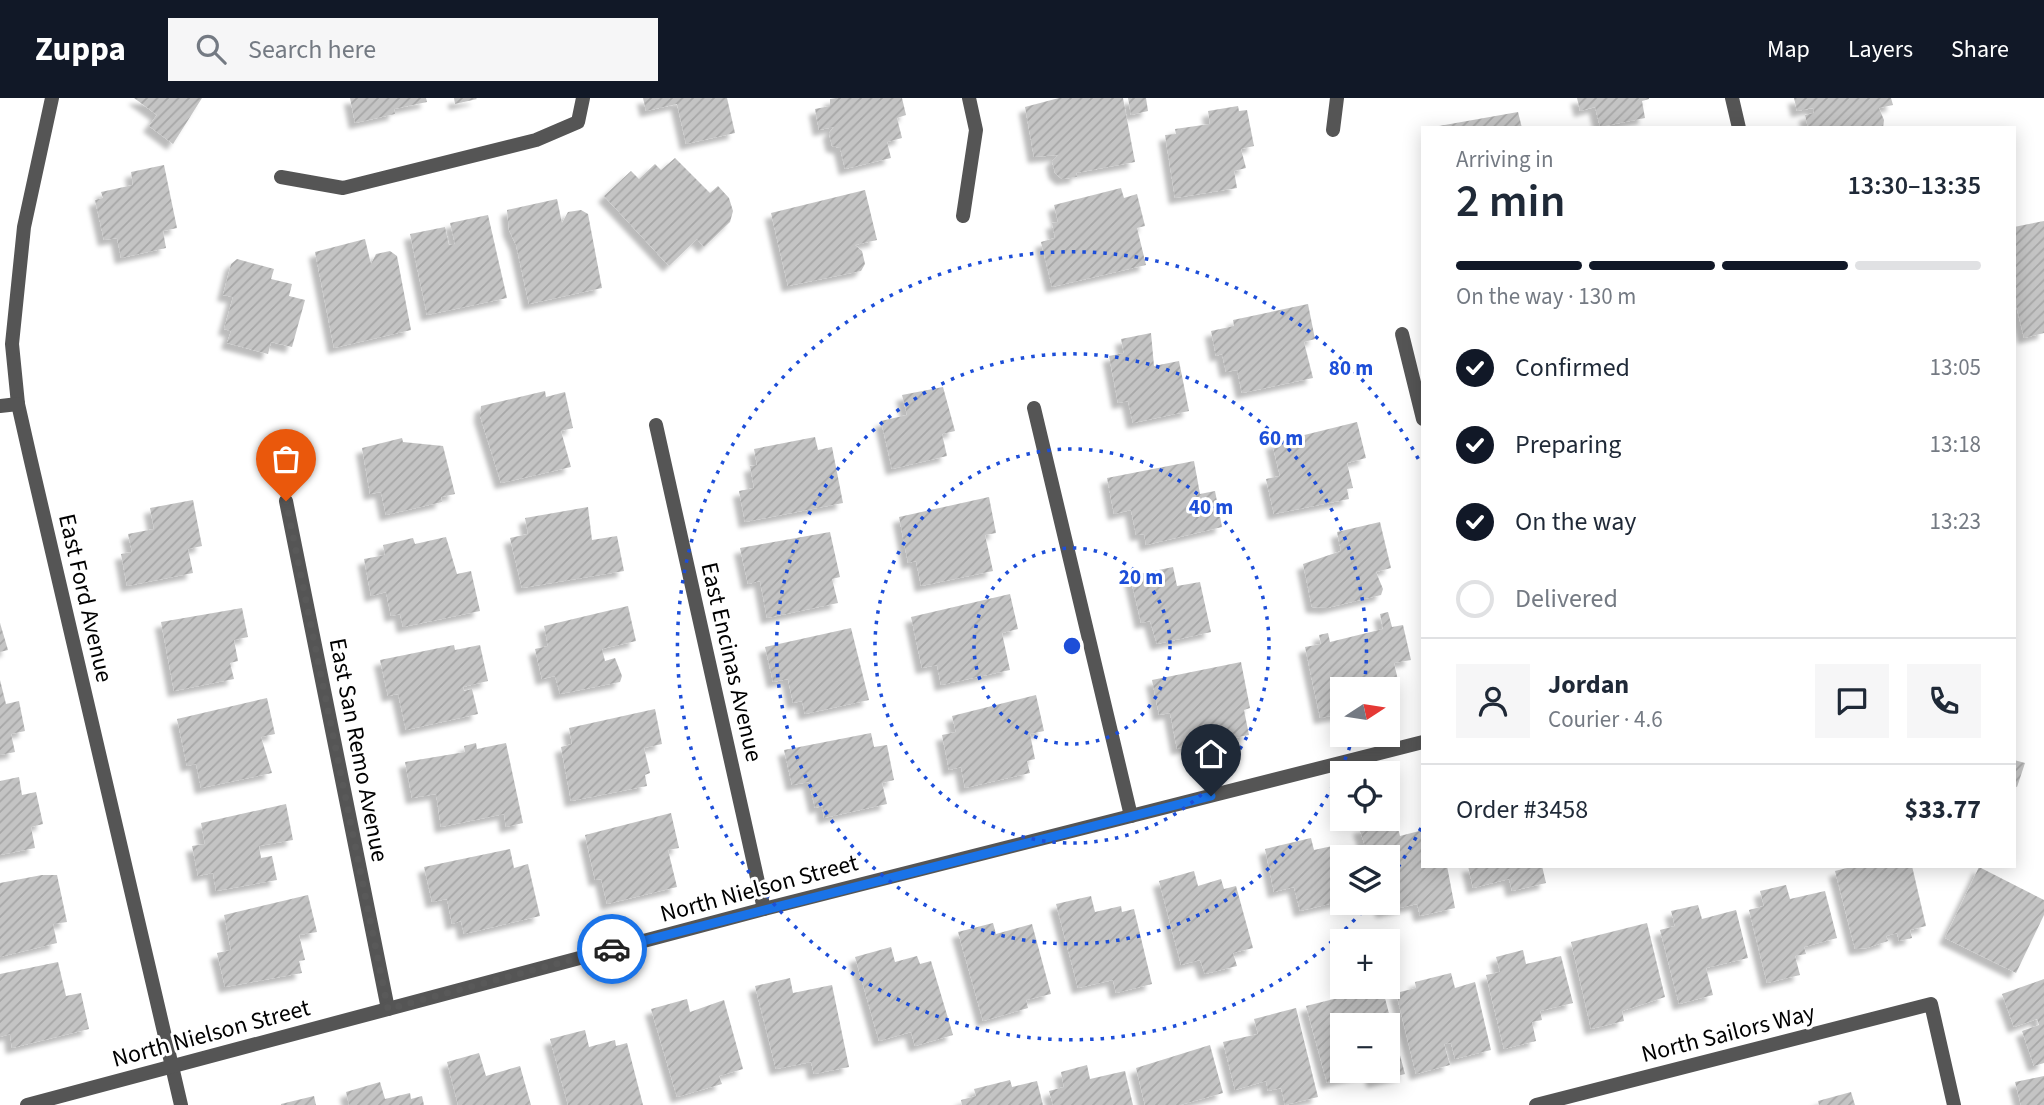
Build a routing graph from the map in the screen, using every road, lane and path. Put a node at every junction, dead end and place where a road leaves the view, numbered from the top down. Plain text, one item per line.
1 (52, 98) edge
2 (583, 98) edge
3 (969, 98) edge
4 (1337, 98) edge
5 (1732, 98) edge
6 (1739, 126) edge
7 (1333, 130) dead end
8 (281, 177) dead end
9 (963, 216) dead end
10 (1402, 334) dead end
11 (6, 345) edge
12 (18, 404) junction
13 (0, 406) edge
14 (1034, 408) dead end
15 (1421, 411) edge
16 (656, 425) dead end
17 (286, 501) dead end
18 (1421, 744) edge
19 (1131, 816) junction
20 (764, 909) junction
21 (388, 1009) junction
22 (171, 1068) junction
23 (27, 1105) edge
24 (181, 1105) edge
25 (1536, 1105) edge
26 (1954, 1105) edge

1 - 11 street, East Ford Avenue
2 - 8 street
3 - 9 street
4 - 7 street
5 - 6 street
10 - 15 street
11 - 12 street, East Ford Avenue
12 - 13 street
12 - 22 street, East Ford Avenue
14 - 19 street
16 - 20 street, East Encinas Avenue
17 - 21 street, East San Remo Avenue
18 - 19 street, North Nielson Street
19 - 20 street, North Nielson Street
20 - 21 street, North Nielson Street
21 - 22 street, North Nielson Street
22 - 23 street, North Nielson Street
22 - 24 street, East Ford Avenue
25 - 26 street, North Sailors Way

